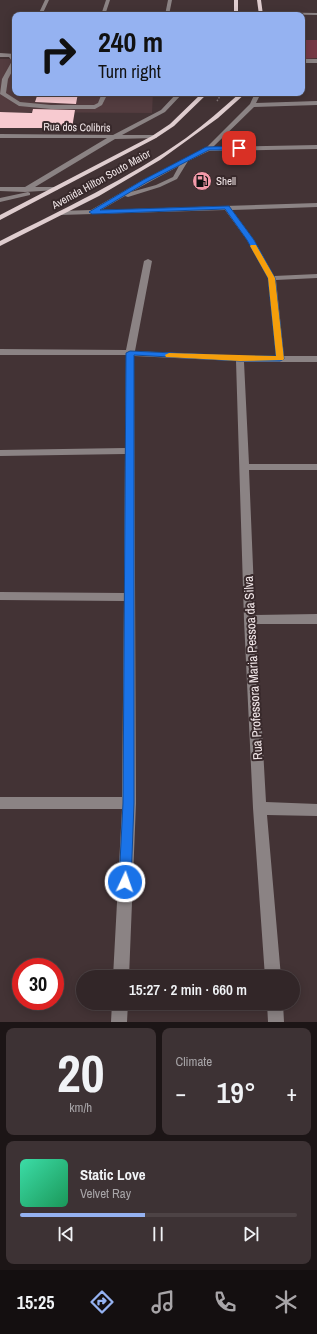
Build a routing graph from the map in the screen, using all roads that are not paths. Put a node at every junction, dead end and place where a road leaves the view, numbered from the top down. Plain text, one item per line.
1 (47, 0) edge
2 (108, 0) edge
3 (170, 0) edge
4 (236, 0) edge
5 (259, 0) edge
6 (41, 12) edge
7 (104, 12) edge
8 (168, 12) edge
9 (236, 12) edge
10 (261, 12) edge
11 (305, 14) edge
12 (317, 14) edge
13 (0, 55) edge
14 (12, 58) edge
15 (305, 61) edge
16 (317, 61) edge
17 (12, 63) edge
18 (104, 96) edge
19 (177, 96) edge
20 (202, 96) edge
21 (240, 96) edge
22 (256, 96) edge
23 (317, 103) edge
24 (252, 105) junction
25 (0, 136) edge
26 (154, 137) junction
27 (112, 138) junction
28 (317, 147) edge
29 (208, 148) junction
30 (186, 160) junction
31 (55, 189) junction
32 (0, 190) edge
33 (25, 190) junction
34 (45, 190) junction
35 (0, 200) edge
36 (112, 200) junction
37 (317, 205) edge
38 (227, 208) junction
39 (92, 212) junction
40 (60, 214) junction
41 (0, 218) edge
42 (0, 244) edge
43 (148, 261) dead end
44 (317, 276) edge
45 (272, 278) junction
46 (0, 352) edge
47 (130, 353) junction
48 (240, 359) junction
49 (280, 359) junction
50 (317, 359) edge
51 (130, 451) junction
52 (0, 453) edge
53 (317, 467) edge
54 (244, 468) junction
55 (0, 596) edge
56 (128, 597) junction
57 (317, 619) edge
58 (250, 620) junction
59 (0, 802) edge
60 (128, 803) junction
61 (260, 808) junction
62 (317, 810) edge
63 (121, 970) edge
64 (272, 970) edge
65 (120, 1010) edge
66 (275, 1010) edge
67 (119, 1022) edge
68 (276, 1022) edge

1 - 6 street
2 - 7 street
3 - 8 street
4 - 9 main road
5 - 10 main road
11 - 12 street
13 - 14 street
15 - 16 street
17 - 18 street
19 - 27 street
20 - 26 main road, Avenida Hilton Souto Maior
21 - 40 main road, Avenida Hilton Souto Maior
22 - 24 street, Avenida Hilton Souto Maior
23 - 24 street
24 - 29 street, Avenida Hilton Souto Maior
25 - 27 street, Rua dos Colibris
26 - 27 street, Rua dos Colibris
26 - 31 main road, Avenida Hilton Souto Maior
27 - 33 street
28 - 29 street
29 - 30 street, Avenida Hilton Souto Maior
30 - 36 street, Avenida Hilton Souto Maior
30 - 36 street
31 - 34 street
31 - 41 main road, Avenida Hilton Souto Maior
32 - 33 street
33 - 34 street
34 - 35 street
36 - 39 street, Avenida Hilton Souto Maior
37 - 38 street
38 - 39 street
38 - 45 street
39 - 40 street
40 - 42 main road, Avenida Hilton Souto Maior
43 - 47 street
44 - 45 street
45 - 49 street
46 - 47 street
47 - 48 street
47 - 51 street
48 - 49 street
48 - 54 street, Rua Professora Maria Pessoa da Silva
49 - 50 street
51 - 52 street
51 - 56 street
53 - 54 street
54 - 58 street, Rua Professora Maria Pessoa da Silva
55 - 56 street
56 - 60 street
57 - 58 street
58 - 61 street, Rua Professora Maria Pessoa da Silva
59 - 60 street
60 - 63 street
61 - 62 street
61 - 64 street, Rua Professora Maria Pessoa da Silva
65 - 67 street
66 - 68 street

